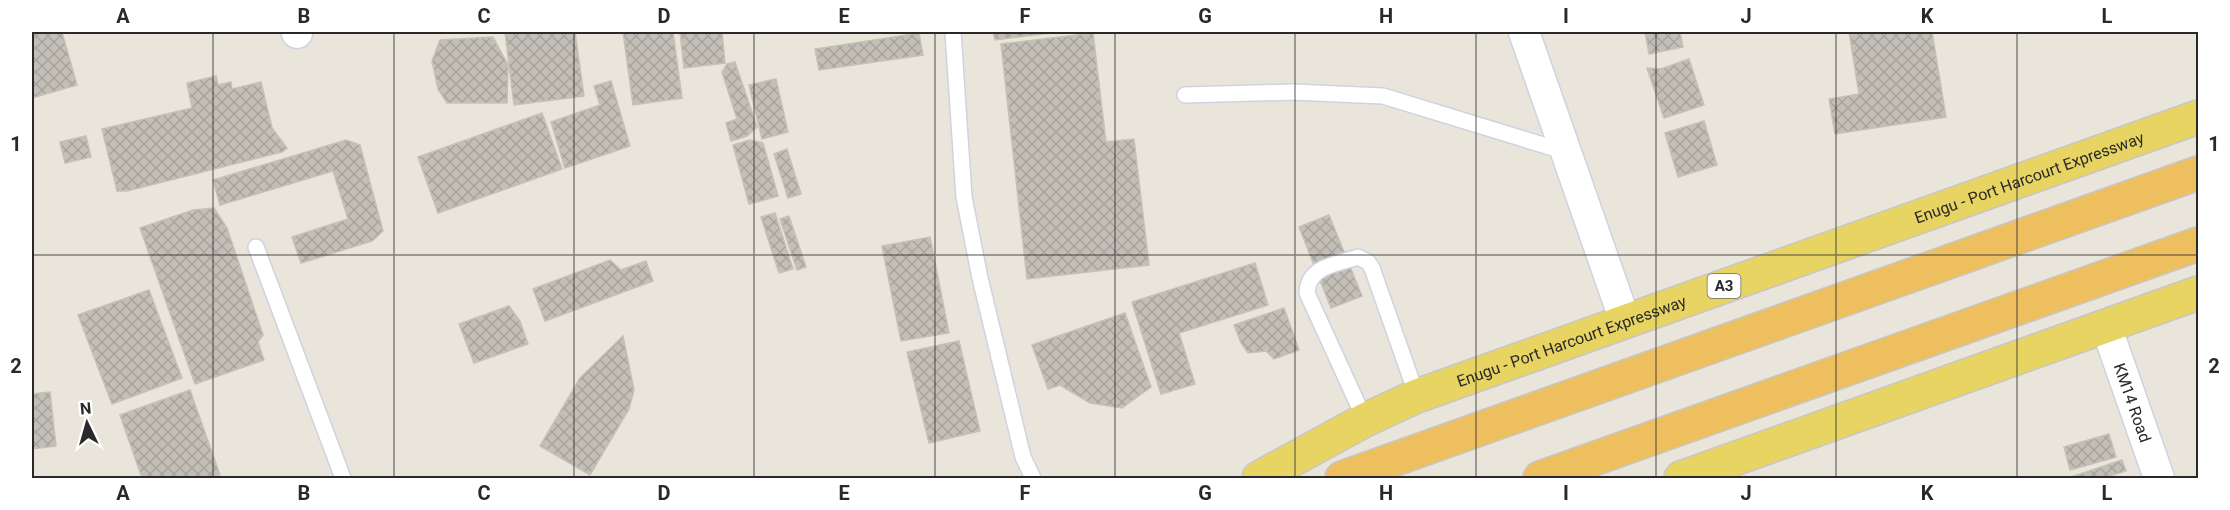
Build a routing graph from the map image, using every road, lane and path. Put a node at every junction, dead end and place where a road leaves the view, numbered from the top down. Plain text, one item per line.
1 (953, 32) edge
2 (1524, 32) edge
3 (1185, 95) dead end
4 (2199, 117) edge
5 (1567, 153) junction
6 (2199, 173) edge
7 (2199, 244) edge
8 (256, 247) dead end
9 (2199, 293) edge
10 (1625, 321) junction
11 (2106, 326) junction
12 (1417, 396) junction
13 (1365, 420) junction
14 (343, 478) edge
15 (1033, 478) edge
16 (1259, 478) edge
17 (1342, 478) edge
18 (1540, 478) edge
19 (1681, 478) edge
20 (2159, 478) edge

1 - 15 lane
2 - 5 street
3 - 5 lane
4 - 10 main road, Enugu - Port Harcourt Expressway / A3
5 - 10 street
6 - 17 highway
7 - 18 highway
8 - 14 lane
9 - 11 main road
10 - 12 main road, Enugu - Port Harcourt Expressway / A3
11 - 19 main road
11 - 20 street, KM14 Road
12 - 13 main road, Enugu - Port Harcourt Expressway / A3
12 - 13 lane
13 - 16 main road, Enugu - Port Harcourt Expressway / A3

